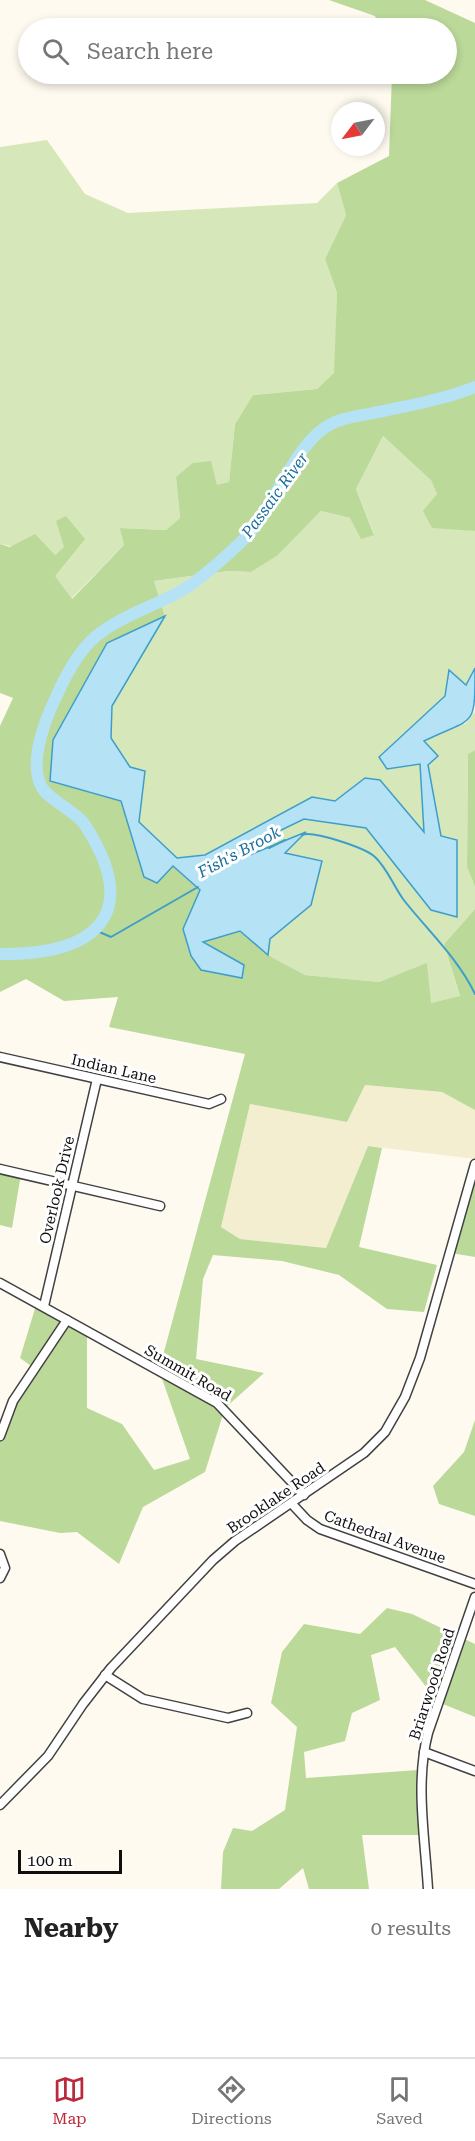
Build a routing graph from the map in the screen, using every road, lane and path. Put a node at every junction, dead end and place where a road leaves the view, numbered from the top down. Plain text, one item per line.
1 (0, 1057) edge
2 (97, 1079) junction
3 (221, 1099) dead end
4 (475, 1164) edge
5 (0, 1169) edge
6 (72, 1186) junction
7 (160, 1206) dead end
8 (0, 1283) edge
9 (44, 1306) junction
10 (67, 1320) junction
11 (0, 1436) edge
12 (304, 1495) junction
13 (292, 1504) junction
14 (0, 1554) edge
15 (0, 1578) edge
16 (475, 1584) edge
17 (475, 1597) edge
18 (105, 1675) junction
19 (247, 1713) dead end
20 (424, 1752) junction
21 (475, 1771) edge
22 (0, 1805) edge
23 (428, 1889) edge

1 - 2 street, Indian Lane
2 - 3 street, Indian Lane
2 - 6 street, Overlook Drive
4 - 12 street, Brooklake Road
5 - 6 street
6 - 7 street
6 - 9 street, Overlook Drive
8 - 9 street
9 - 10 street, Summit Road
10 - 11 street
10 - 12 street, Summit Road
12 - 13 street, Brooklake Road
13 - 16 street, Cathedral Avenue
13 - 18 street, Brooklake Road
14 - 15 street
17 - 20 street, Briarwood Road
18 - 19 street
18 - 22 street, Brooklake Road
20 - 21 street
20 - 23 street, Briarwood Road

